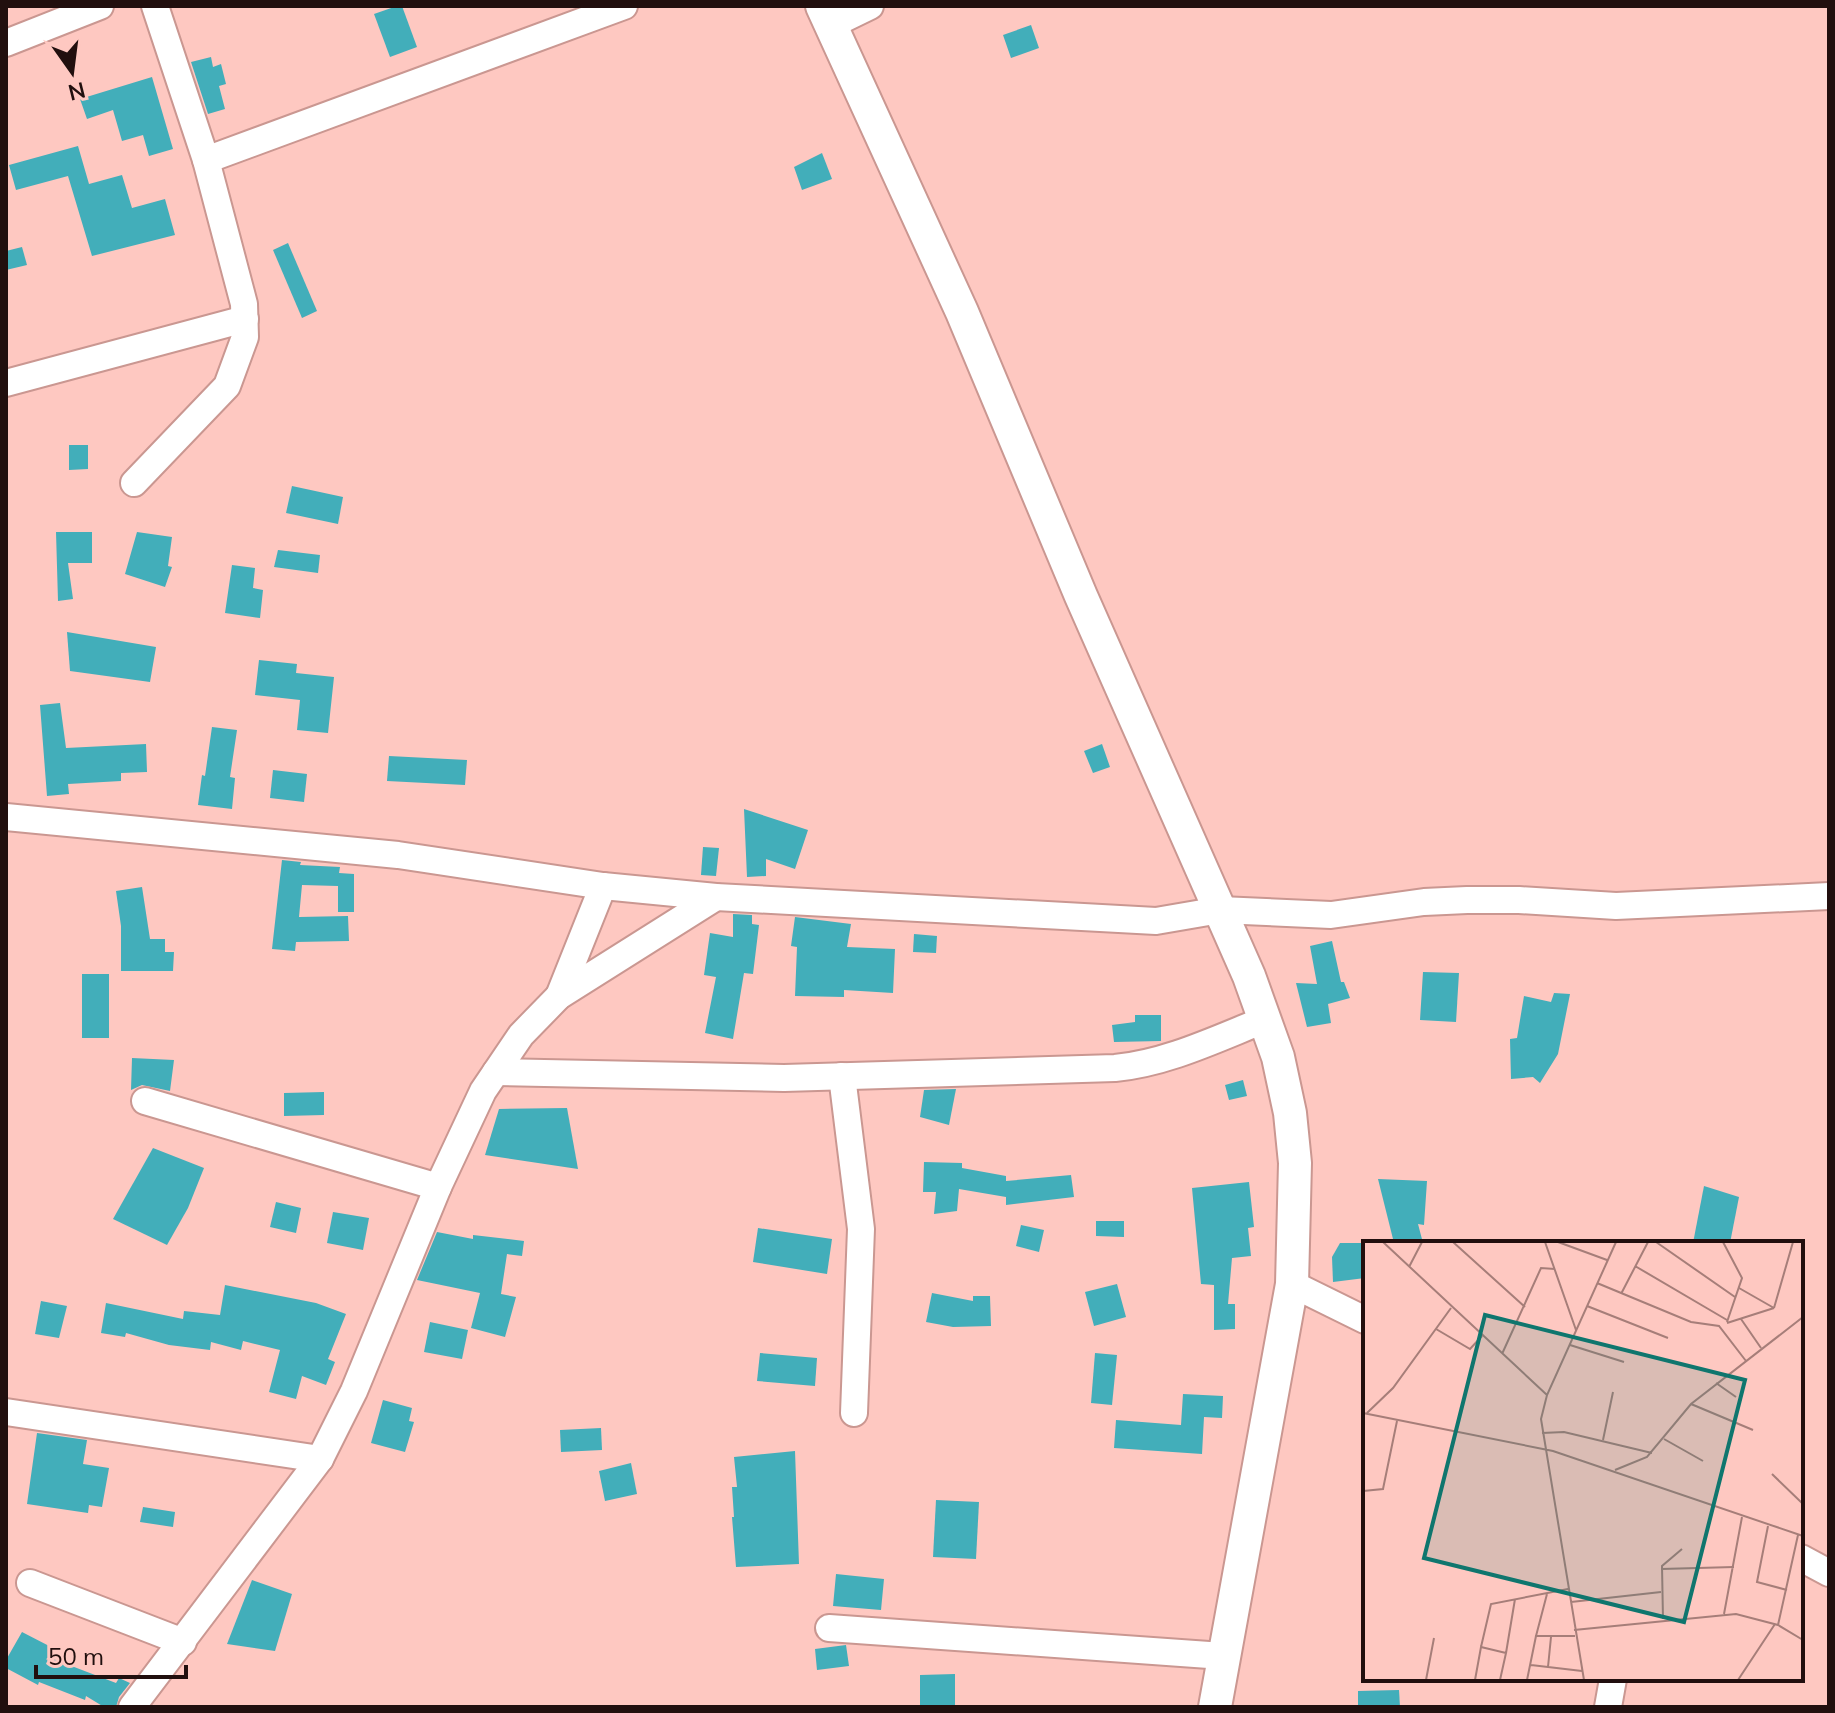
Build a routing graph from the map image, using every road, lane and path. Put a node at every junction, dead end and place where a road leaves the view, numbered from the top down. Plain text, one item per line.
1 (100, 6) edge
2 (155, 6) edge
3 (624, 6) edge
4 (870, 6) edge
5 (826, 16) edge
6 (6, 43) edge
7 (206, 160) junction
8 (245, 319) junction
9 (6, 383) edge
10 (134, 483) dead end
11 (6, 817) edge
12 (603, 886) junction
13 (1829, 896) edge
14 (716, 897) junction
15 (1220, 910) junction
16 (559, 996) junction
17 (1264, 1020) junction
18 (496, 1072) junction
19 (842, 1076) junction
20 (145, 1101) dead end
21 (438, 1187) junction
22 (1292, 1284) junction
23 (1363, 1319) edge
24 (6, 1412) edge
25 (854, 1413) dead end
26 (320, 1459) junction
27 (30, 1583) dead end
28 (829, 1628) dead end
29 (183, 1642) junction
30 (1223, 1656) junction
31 (1613, 1681) edge
32 (132, 1707) edge
33 (1215, 1707) edge
34 (1608, 1707) edge

1 - 6 street
2 - 7 street
3 - 7 street
4 - 5 street
5 - 15 main road
7 - 8 street
8 - 9 street
8 - 10 street
11 - 12 street
12 - 14 street
12 - 16 street
13 - 15 street
14 - 15 street
14 - 16 street
15 - 17 main road
16 - 18 street
17 - 19 street
17 - 22 main road
18 - 19 street
18 - 21 street
19 - 25 street
20 - 21 street
21 - 26 street
22 - 23 street
22 - 30 main road
24 - 26 street
26 - 29 street
27 - 29 street
28 - 30 street
29 - 32 street
30 - 33 main road
31 - 34 street

